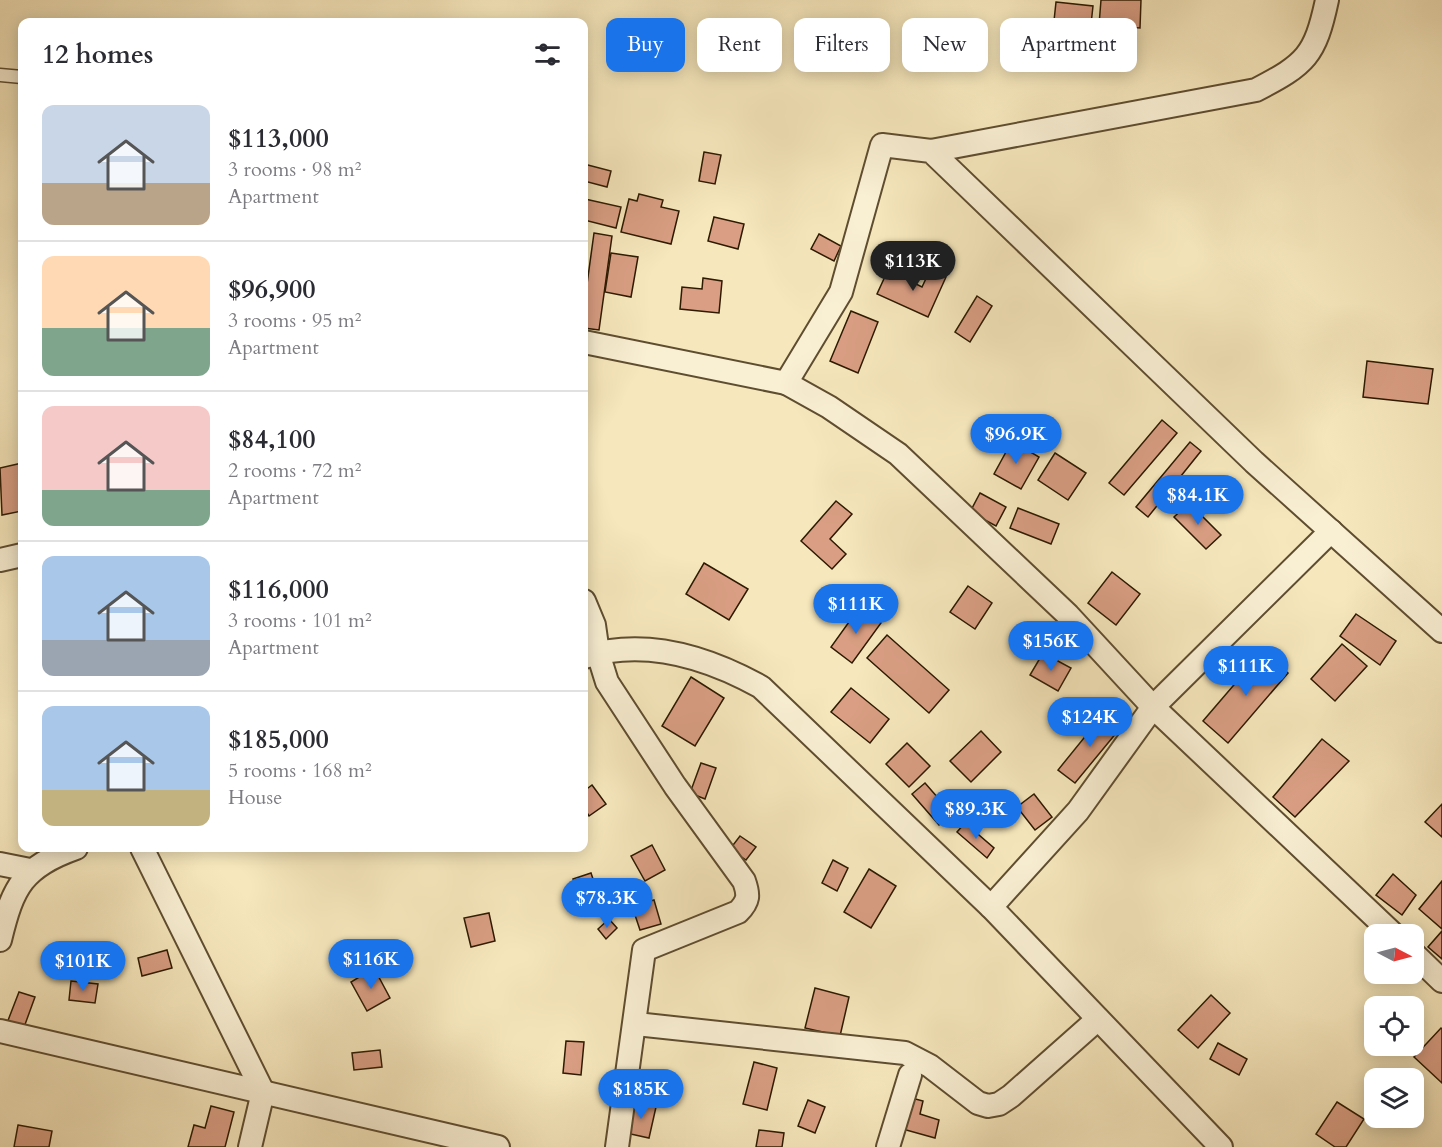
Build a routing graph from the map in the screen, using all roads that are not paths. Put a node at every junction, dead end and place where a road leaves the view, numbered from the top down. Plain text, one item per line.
1 (1327, 0) edge
2 (0, 75) edge
3 (18, 76) edge
4 (931, 151) junction
5 (588, 343) edge
6 (786, 383) junction
7 (1331, 531) junction
8 (18, 556) edge
9 (0, 560) edge
10 (588, 611) edge
11 (1442, 631) edge
12 (591, 655) edge
13 (1153, 707) junction
14 (68, 852) edge
15 (144, 852) edge
16 (0, 864) edge
17 (30, 870) junction
18 (991, 907) junction
19 (1382, 924) edge
20 (0, 939) edge
21 (1424, 964) edge
22 (1442, 981) edge
23 (1098, 1019) junction
24 (636, 1024) junction
25 (0, 1031) edge
26 (910, 1075) dead end
27 (263, 1092) junction
28 (250, 1147) edge
29 (498, 1147) edge
30 (618, 1147) edge
31 (888, 1147) edge
32 (1221, 1147) edge

1 - 4 street
2 - 3 lane
4 - 6 street
4 - 7 street
5 - 6 street
6 - 13 street
7 - 11 street
7 - 13 street
8 - 9 street
10 - 12 street
12 - 18 street
12 - 24 street
13 - 18 street
13 - 19 street
14 - 17 street
15 - 27 street
16 - 17 street
17 - 20 street
18 - 23 street
21 - 22 street
23 - 24 street
23 - 32 street
24 - 30 street
25 - 27 street
26 - 31 street
27 - 28 street
27 - 29 street

